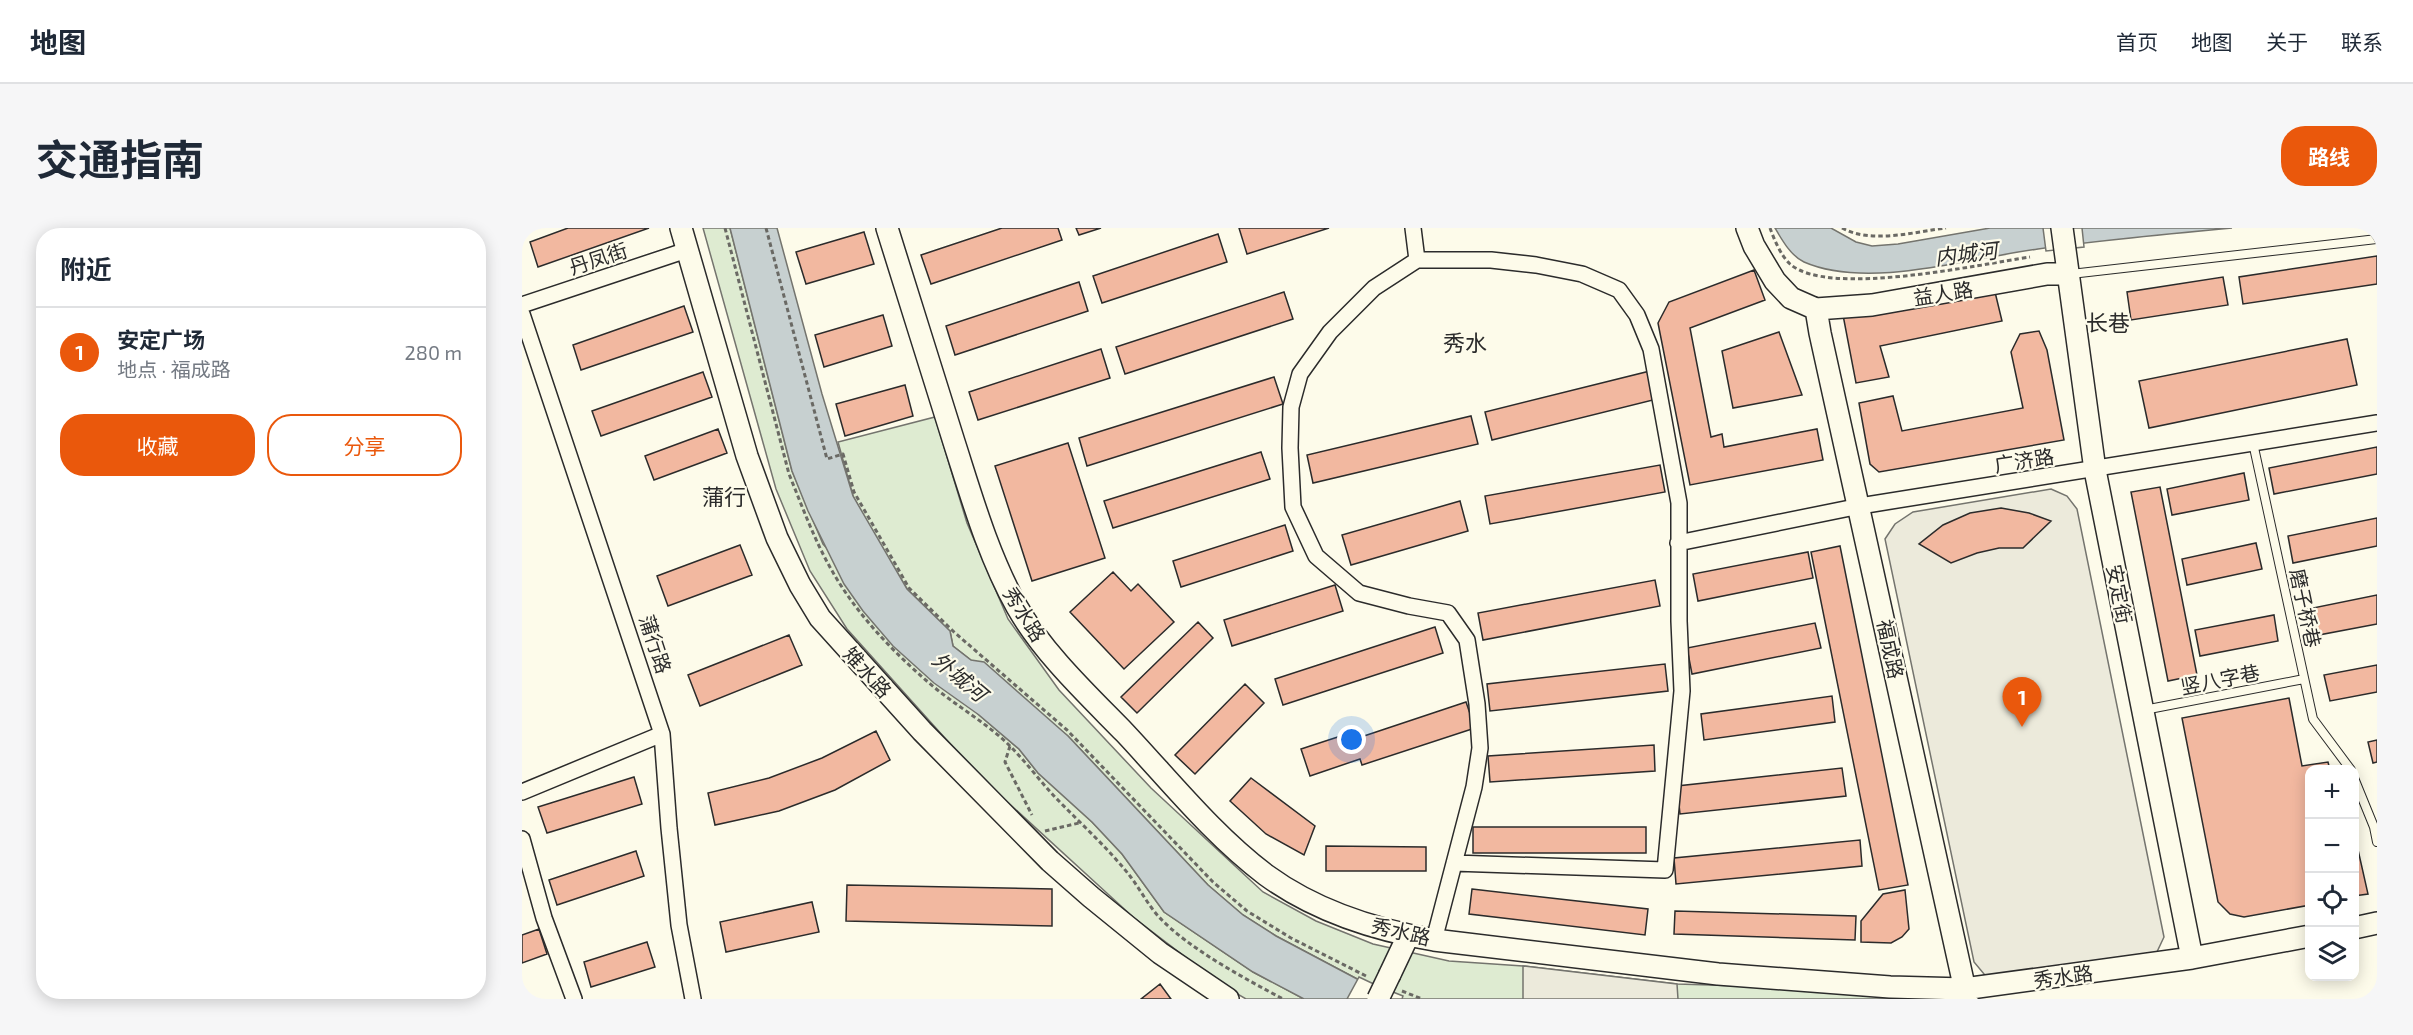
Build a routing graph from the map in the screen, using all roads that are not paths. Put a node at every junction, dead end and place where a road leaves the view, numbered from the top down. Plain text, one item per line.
1 (681, 228) edge
2 (887, 228) edge
3 (1413, 228) edge
4 (1747, 228) edge
5 (2062, 228) edge
6 (2377, 238) edge
7 (687, 250) junction
8 (1417, 260) junction
9 (2068, 270) junction
10 (522, 305) edge
11 (1816, 309) junction
12 (522, 314) edge
13 (2377, 423) edge
14 (2253, 443) junction
15 (2095, 470) junction
16 (1860, 506) junction
17 (1678, 543) junction
18 (2304, 679) junction
19 (2143, 710) junction
20 (662, 734) junction
21 (2347, 765) edge
22 (2359, 788) edge
23 (522, 792) edge
24 (522, 839) edge
25 (2377, 842) edge
26 (1454, 863) junction
27 (2377, 923) edge
28 (2359, 927) edge
29 (1408, 936) junction
30 (2305, 937) edge
31 (1434, 940) junction
32 (2192, 958) junction
33 (1966, 994) edge
34 (574, 999) edge
35 (693, 999) edge
36 (1228, 999) edge
37 (1378, 999) edge

1 - 7 street, 雉水路
2 - 29 street, 秀水路
3 - 8 street
4 - 11 street
5 - 9 street, 安定街
6 - 9 lane
7 - 10 street, 丹凤街
7 - 36 street, 雉水路
8 - 17 street
8 - 26 street
9 - 11 street, 益人路
9 - 15 street, 安定街
11 - 16 street, 福成路
12 - 20 street, 蒲行路
13 - 14 street, 广济路
14 - 15 street, 广济路
14 - 18 lane, 磨子桥巷
15 - 16 street, 广济路
15 - 19 street, 安定街
16 - 17 street, 广济路
16 - 33 street, 福成路
17 - 26 street
18 - 19 lane, 竖八字巷
18 - 21 lane, 磨子桥巷
19 - 32 street, 安定街
20 - 23 street
20 - 35 street, 蒲行路
22 - 25 lane
24 - 34 street
26 - 31 street
27 - 28 street
29 - 31 street, 秀水路
29 - 37 street, bridge
30 - 32 street, 秀水路
31 - 33 street, 秀水路
32 - 33 street, 秀水路

